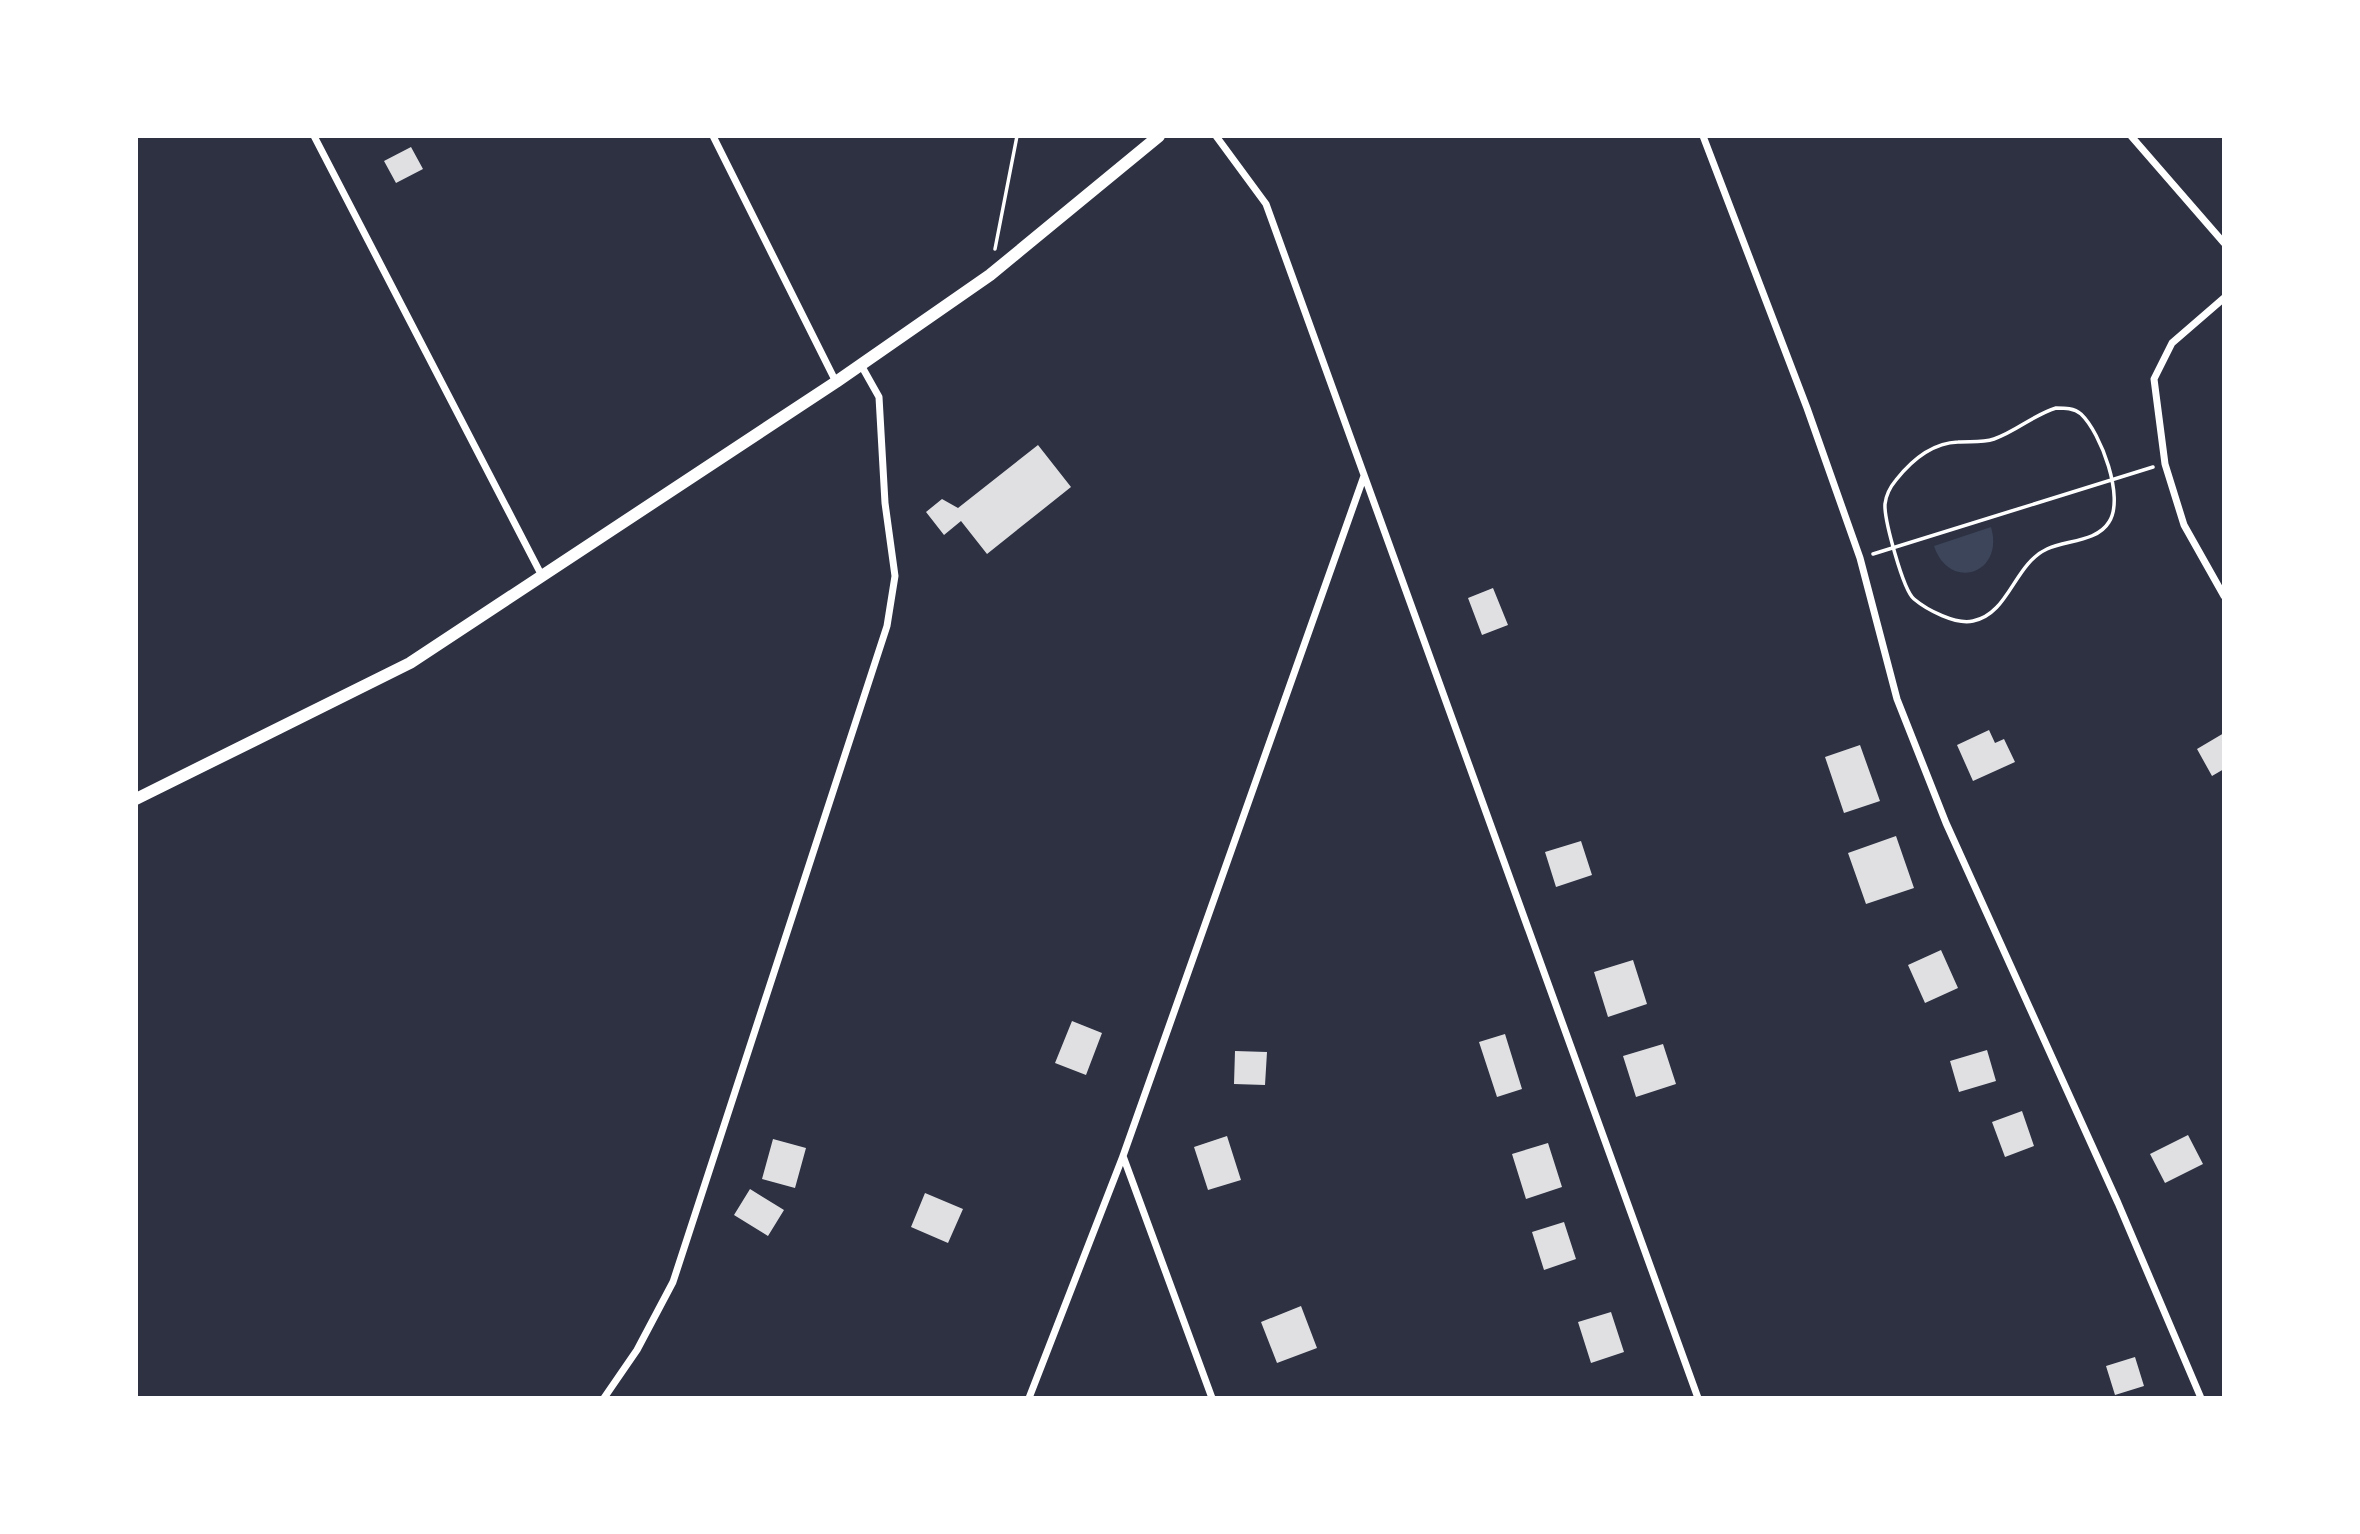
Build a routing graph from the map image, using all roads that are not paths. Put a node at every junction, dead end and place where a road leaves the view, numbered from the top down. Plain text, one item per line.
1 (314, 136) edge
2 (713, 136) edge
3 (1160, 136) edge
4 (1216, 136) edge
5 (1703, 136) edge
6 (2131, 136) edge
7 (2224, 243) edge
8 (2224, 298) edge
9 (861, 365) junction
10 (836, 382) junction
11 (1364, 475) junction
12 (542, 576) junction
13 (2224, 596) edge
14 (136, 799) edge
15 (1123, 1156) junction
16 (604, 1398) edge
17 (1028, 1398) edge
18 (1212, 1398) edge
19 (1698, 1398) edge
20 (2201, 1398) edge

1 - 12 street
2 - 10 street
3 - 9 street
4 - 11 street
5 - 20 street
6 - 7 street
8 - 13 street
9 - 10 street
9 - 16 street
10 - 12 street
11 - 15 street
11 - 19 street
12 - 14 street
15 - 17 street
15 - 18 street

